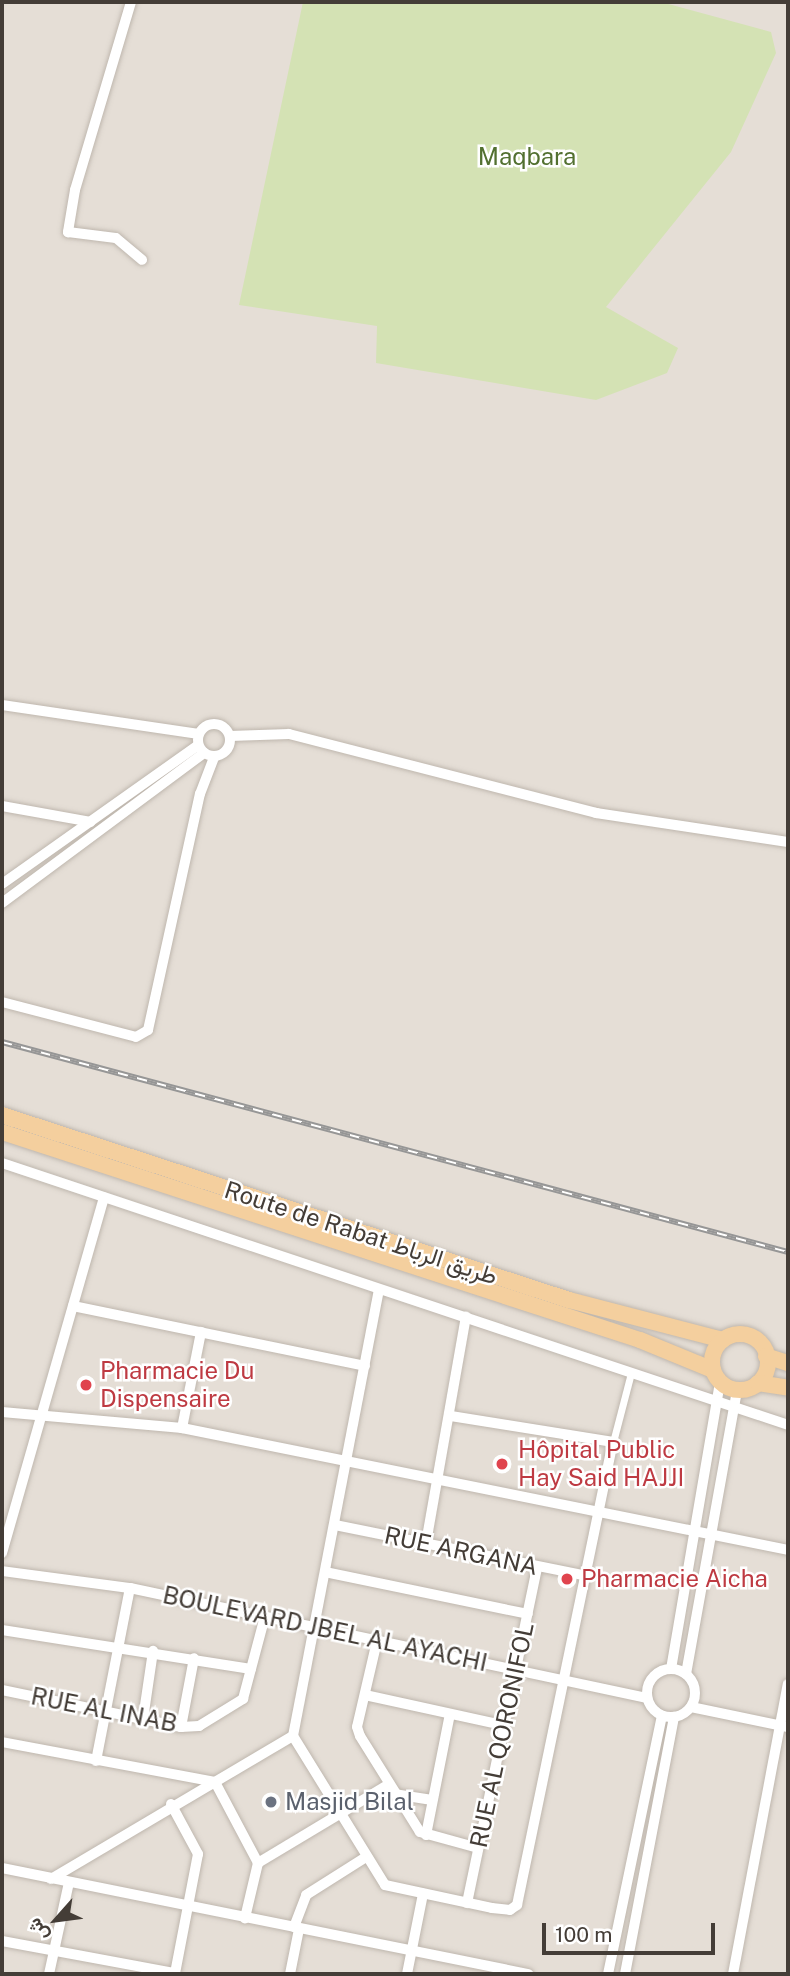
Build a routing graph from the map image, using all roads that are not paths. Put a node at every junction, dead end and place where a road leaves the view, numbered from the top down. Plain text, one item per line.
1 (131, 2) edge
2 (142, 260) dead end
3 (2, 705) edge
4 (230, 736) junction
5 (204, 747) junction
6 (2, 806) edge
7 (88, 821) junction
8 (104, 828) junction
9 (788, 842) edge
10 (2, 884) edge
11 (2, 902) edge
12 (2, 1002) edge
13 (2, 1115) edge
14 (2, 1132) edge
15 (2, 1163) edge
16 (104, 1197) junction
17 (379, 1290) junction
18 (73, 1306) junction
19 (466, 1317) junction
20 (201, 1332) junction
21 (723, 1340) junction
22 (766, 1356) junction
23 (788, 1363) edge
24 (365, 1366) junction
25 (631, 1373) junction
26 (717, 1376) junction
27 (758, 1383) junction
28 (788, 1388) edge
29 (737, 1390) junction
30 (719, 1404) junction
31 (735, 1408) junction
32 (2, 1412) edge
33 (42, 1416) junction
34 (451, 1416) junction
35 (788, 1425) edge
36 (182, 1428) junction
37 (613, 1442) junction
38 (348, 1461) junction
39 (440, 1479) junction
40 (599, 1512) junction
41 (335, 1524) junction
42 (698, 1533) junction
43 (713, 1536) junction
44 (426, 1543) junction
45 (788, 1550) edge
46 (2, 1553) edge
47 (537, 1567) junction
48 (2, 1571) edge
49 (325, 1572) junction
50 (587, 1576) junction
51 (130, 1588) junction
52 (528, 1615) junction
53 (264, 1620) junction
54 (312, 1628) junction
55 (2, 1630) edge
56 (377, 1641) junction
57 (117, 1647) junction
58 (153, 1651) junction
59 (194, 1658) junction
60 (517, 1668) junction
61 (251, 1669) junction
62 (671, 1669) junction
63 (686, 1674) junction
64 (566, 1682) junction
65 (788, 1684) edge
66 (2, 1690) edge
67 (365, 1695) junction
68 (647, 1698) junction
69 (691, 1706) junction
70 (106, 1709) junction
71 (450, 1714) junction
72 (662, 1716) junction
73 (674, 1717) junction
74 (143, 1719) junction
75 (503, 1725) junction
76 (784, 1726) edge
77 (181, 1727) junction
78 (293, 1736) junction
79 (2, 1742) edge
80 (96, 1761) junction
81 (215, 1782) junction
82 (391, 1789) junction
83 (431, 1800) junction
84 (171, 1804) junction
85 (341, 1816) junction
86 (426, 1835) junction
87 (478, 1848) junction
88 (366, 1857) junction
89 (258, 1863) junction
90 (2, 1868) edge
91 (51, 1879) junction
92 (69, 1882) junction
93 (423, 1894) junction
94 (467, 1903) junction
95 (188, 1906) junction
96 (245, 1918) junction
97 (296, 1928) junction
98 (2, 1941) edge
99 (54, 1951) junction
100 (411, 1952) junction
101 (117, 1963) junction
102 (49, 1974) edge
103 (114, 1974) edge
104 (175, 1974) edge
105 (290, 1974) edge
106 (407, 1974) edge
107 (528, 1974) edge
108 (608, 1974) edge
109 (625, 1974) edge
110 (733, 1974) edge

1 - 2 street
3 - 5 street
4 - 5 street
4 - 5 street
4 - 9 street
5 - 7 street
5 - 8 street
5 - 12 street
6 - 7 street
7 - 8 street
7 - 10 street
8 - 11 street
13 - 21 main road, Route de Rabat طريق الرباط
14 - 26 main road, Route de Rabat طريق الرباط
15 - 16 street
16 - 17 street
16 - 18 street
17 - 19 street
17 - 24 street
18 - 20 street
18 - 33 street
19 - 25 street
19 - 34 street
20 - 24 street
20 - 36 street
21 - 22 main road
21 - 26 main road
22 - 23 main road
22 - 27 main road
24 - 38 street
25 - 30 street
25 - 37 street
26 - 29 main road
26 - 30 street
27 - 28 main road
27 - 29 main road
29 - 31 street
30 - 31 street
30 - 42 street
31 - 35 street
31 - 43 street
32 - 33 street
33 - 36 street
33 - 46 street
34 - 37 street
34 - 39 street
36 - 38 street
37 - 40 street
38 - 39 street
38 - 41 street
39 - 40 street
39 - 44 street
40 - 42 street
40 - 50 street
41 - 44 street, RUE ARGANA
41 - 49 street
42 - 43 street
42 - 62 street
43 - 45 street
43 - 63 street
44 - 47 street, RUE ARGANA
47 - 50 street, RUE ARGANA
47 - 52 street, RUE AL QORONIFOL
48 - 51 street, BOULEVARD JBEL AL AYACHI
49 - 52 street
49 - 54 street
50 - 64 street
51 - 53 street, BOULEVARD JBEL AL AYACHI
51 - 57 street
52 - 60 street, RUE AL QORONIFOL
53 - 54 street, BOULEVARD JBEL AL AYACHI
53 - 61 street, RUE AL INAB
54 - 56 street, BOULEVARD JBEL AL AYACHI
54 - 78 street
55 - 57 street
56 - 60 street, BOULEVARD JBEL AL AYACHI
56 - 67 street
57 - 58 street
57 - 70 street
58 - 59 street
58 - 74 street
59 - 61 street
59 - 77 street
60 - 64 street, BOULEVARD JBEL AL AYACHI
60 - 75 street, RUE AL QORONIFOL
61 - 77 street, RUE AL INAB
62 - 63 street
62 - 68 street
63 - 69 street
64 - 68 street, BOULEVARD JBEL AL AYACHI
64 - 94 street
65 - 76 street
66 - 70 street, RUE AL INAB
67 - 71 street
67 - 82 street
68 - 72 street
69 - 73 street
69 - 76 street
70 - 74 street, RUE AL INAB
70 - 80 street
71 - 75 street
71 - 83 street
72 - 73 street
72 - 108 street
73 - 109 street
74 - 77 street, RUE AL INAB
75 - 87 street, RUE AL QORONIFOL
76 - 110 street
78 - 81 street
78 - 85 street
79 - 80 street
80 - 81 street
81 - 84 street
81 - 89 street
82 - 83 street
82 - 85 street
82 - 86 street
83 - 86 street
84 - 91 street
84 - 95 street
85 - 88 street
85 - 89 street
86 - 87 street
87 - 94 street, RUE AL QORONIFOL
88 - 93 street
88 - 97 street
89 - 96 street
90 - 91 street
91 - 92 street
92 - 95 street
92 - 99 street
93 - 94 street
93 - 100 street
95 - 96 street
95 - 104 street
96 - 97 street
97 - 100 street
97 - 105 street
98 - 99 street
99 - 101 street
99 - 102 street
100 - 106 street
100 - 107 street
101 - 103 street
101 - 104 street

